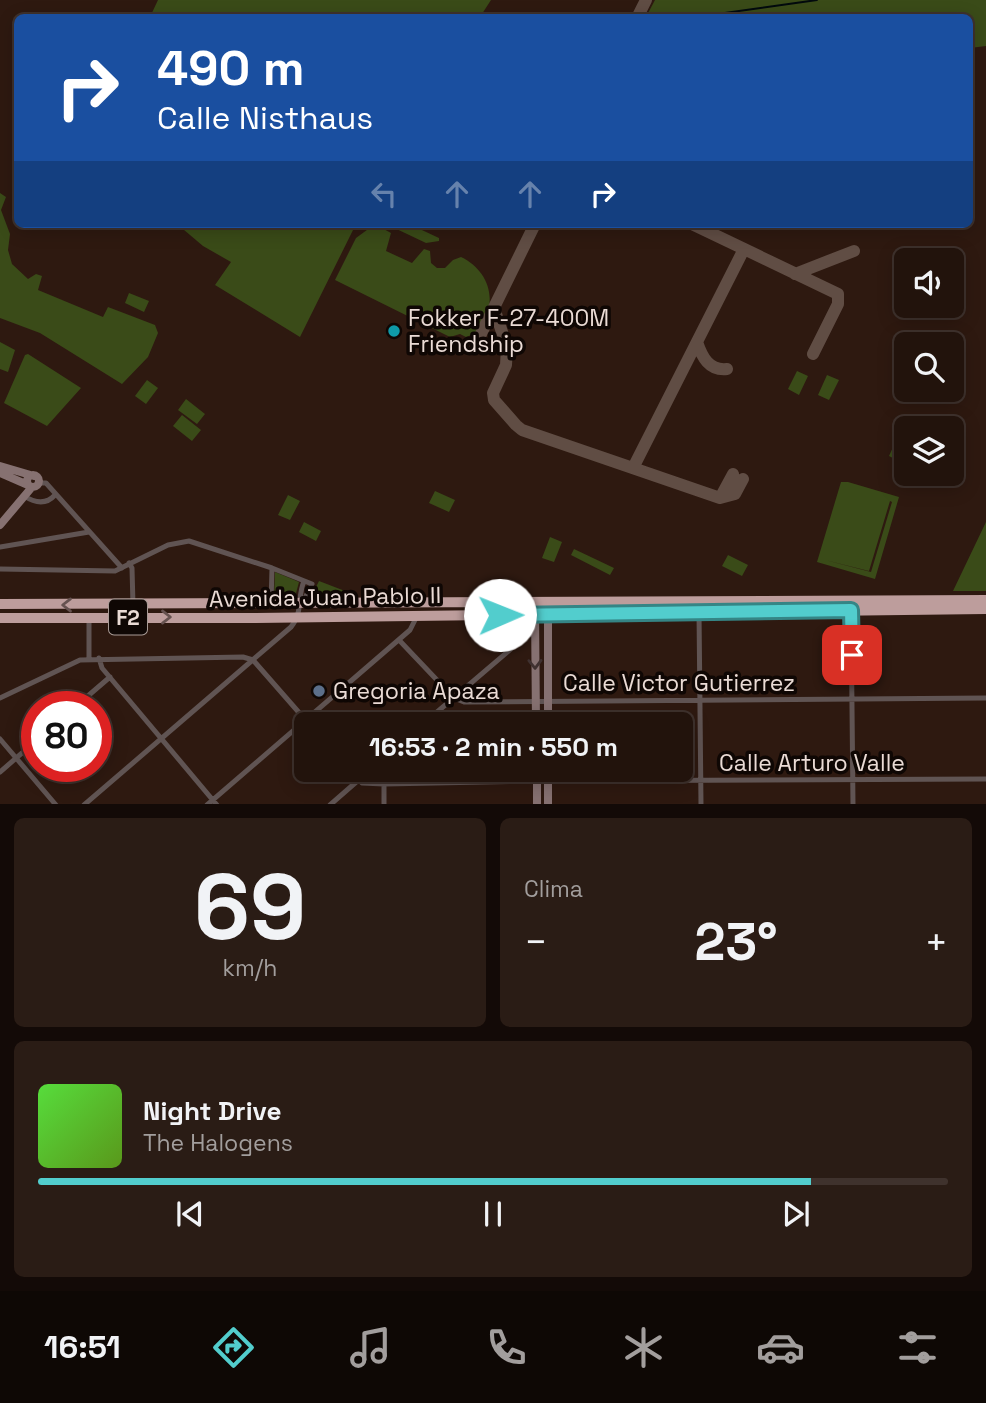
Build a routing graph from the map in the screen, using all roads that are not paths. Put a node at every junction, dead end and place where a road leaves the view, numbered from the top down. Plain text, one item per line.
1 (0, 466) edge
2 (0, 473) edge
3 (33, 482) junction
4 (55, 495) junction
5 (24, 496) junction
6 (0, 525) edge
7 (89, 532) junction
8 (0, 547) edge
9 (129, 563) junction
10 (122, 568) junction
11 (272, 568) junction
12 (0, 569) edge
13 (304, 581) junction
14 (986, 600) edge
15 (535, 603) junction
16 (548, 603) junction
17 (0, 604) edge
18 (271, 604) junction
19 (300, 604) junction
20 (133, 605) junction
21 (851, 610) junction
22 (986, 610) edge
23 (699, 612) junction
24 (535, 614) junction
25 (548, 614) junction
26 (417, 616) junction
27 (89, 617) junction
28 (297, 617) junction
29 (0, 618) edge
30 (535, 632) junction
31 (399, 640) junction
32 (89, 658) junction
33 (99, 658) junction
34 (253, 660) junction
35 (110, 677) junction
36 (94, 691) edge
37 (0, 698) edge
38 (454, 698) junction
39 (986, 698) edge
40 (852, 699) junction
41 (701, 701) junction
42 (536, 702) junction
43 (548, 702) junction
44 (298, 712) edge
45 (318, 712) edge
46 (437, 712) edge
47 (536, 712) edge
48 (548, 712) edge
49 (294, 733) edge
50 (162, 737) junction
51 (0, 739) edge
52 (21, 754) edge
53 (16, 758) junction
54 (0, 772) edge
55 (986, 779) edge
56 (853, 780) junction
57 (693, 781) edge
58 (701, 781) junction
59 (356, 782) edge
60 (362, 782) edge
61 (486, 782) edge
62 (537, 782) edge
63 (548, 782) edge
64 (384, 784) junction
65 (215, 802) edge
66 (56, 804) edge
67 (84, 804) edge
68 (207, 804) edge
69 (330, 804) edge
70 (384, 804) edge
71 (537, 804) edge
72 (548, 804) edge
73 (701, 804) edge
74 (853, 804) edge

1 - 3 main road
2 - 3 main road
3 - 4 street
3 - 5 main road
4 - 5 street
4 - 7 street
5 - 6 main road
7 - 8 street
7 - 10 street
9 - 10 street
9 - 11 street
9 - 20 street
10 - 12 street
11 - 13 street
11 - 18 street
13 - 19 street
13 - 19 street
14 - 16 highway, Avenida Juan Pablo II / F2
15 - 16 highway, Avenida Juan Pablo II / F2
15 - 19 highway, Avenida Juan Pablo II / F2
15 - 24 main road
16 - 25 main road
20 -> 17 highway, Avenida Juan Pablo II / F2
18 - 19 highway, Avenida Juan Pablo II / F2
18 - 20 highway, Avenida Juan Pablo II / F2
19 - 28 street
21 - 22 highway, Avenida Juan Pablo II / F2
21 - 23 highway, Avenida Juan Pablo II / F2
21 - 40 street
23 - 25 highway, Avenida Juan Pablo II / F2
23 - 41 street
24 - 25 highway, Avenida Juan Pablo II / F2
24 - 26 highway, Avenida Juan Pablo II / F2
24 - 30 main road
25 - 43 main road
26 - 28 highway, Avenida Juan Pablo II / F2
26 - 31 street
27 -> 28 highway, Avenida Juan Pablo II / F2
27 - 29 highway, Avenida Juan Pablo II / F2
27 - 32 street
28 - 34 street
30 - 38 street
30 -> 42 main road
31 - 38 street
31 - 45 street
32 - 33 street
32 - 37 street
33 - 34 street
33 - 35 street
34 - 44 street
34 - 50 street
35 - 36 street
35 - 50 street
38 - 42 street, Calle Victor Gutierrez
38 - 46 street
39 - 40 street, Calle Victor Gutierrez
40 - 41 street, Calle Victor Gutierrez
40 - 56 street
41 - 43 street, Calle Victor Gutierrez
41 - 58 street
42 - 43 street, Calle Victor Gutierrez
42 - 47 main road
43 - 48 main road
49 - 65 street
50 - 65 street
50 - 67 street
51 - 53 street
52 - 53 street
53 - 54 street
53 - 66 street
55 - 56 street, Calle Arturo Valle
56 - 58 street, Calle Arturo Valle
56 - 74 street
57 - 58 street, Calle Arturo Valle
58 - 73 street
59 - 69 street
60 - 64 street, Calle Arturo Valle
61 - 64 street, Calle Arturo Valle
62 - 71 main road
63 - 72 main road
64 - 70 street
65 - 68 street

